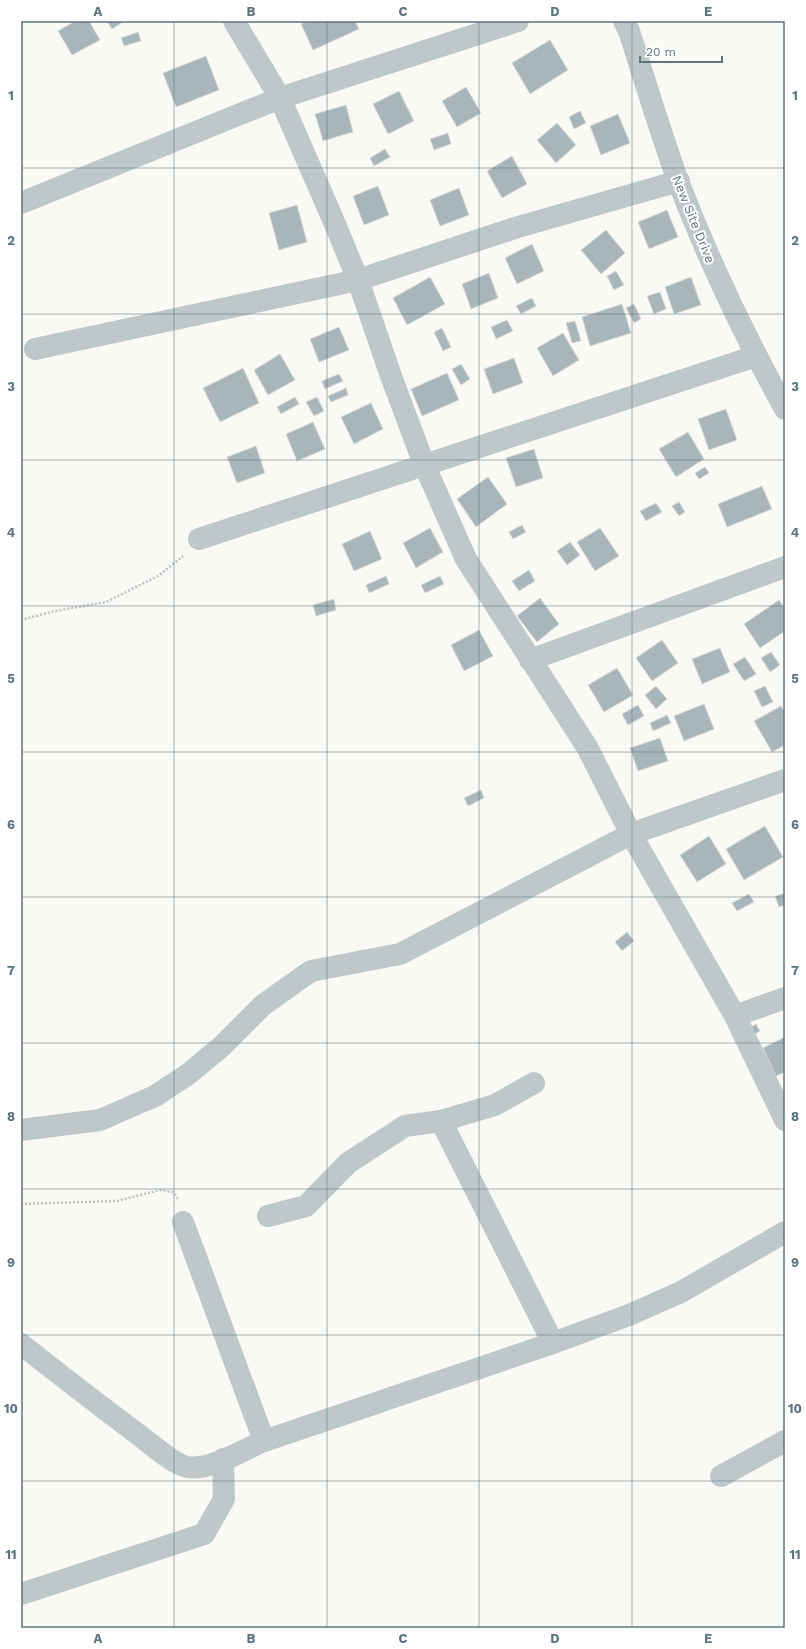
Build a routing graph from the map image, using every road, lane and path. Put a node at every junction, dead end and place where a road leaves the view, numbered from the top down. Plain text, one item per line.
1 (234, 21) edge
2 (518, 21) edge
3 (624, 21) edge
4 (280, 98) junction
5 (679, 182) junction
6 (21, 203) edge
7 (358, 280) junction
8 (35, 349) dead end
9 (756, 356) junction
10 (785, 408) edge
11 (424, 464) junction
12 (199, 539) joint
13 (785, 567) edge
14 (21, 621) edge
15 (530, 660) junction
16 (785, 780) edge
17 (631, 834) junction
18 (785, 998) edge
19 (735, 1016) junction
20 (534, 1083) dead end
21 (785, 1120) edge
22 (441, 1121) junction
23 (21, 1130) edge
24 (21, 1204) edge
25 (268, 1216) dead end
26 (183, 1222) joint
27 (785, 1232) edge
28 (553, 1343) junction
29 (21, 1344) edge
30 (264, 1441) junction
31 (785, 1441) edge
32 (223, 1459) junction
33 (721, 1476) dead end
34 (21, 1594) edge

1 - 4 street
2 - 4 street
3 - 5 street, New Site Drive
4 - 6 street
4 - 7 street
5 - 7 street
5 - 9 street, New Site Drive
7 - 8 street
7 - 11 street
9 - 10 street, New Site Drive
9 - 11 street
11 - 12 street
11 - 15 street
12 - 14 path
13 - 15 street
15 - 17 street
16 - 17 street
17 - 19 street
17 - 23 street
18 - 19 street
19 - 21 street
20 - 22 street
22 - 25 street
22 - 28 street
24 - 26 path
26 - 30 street
27 - 28 street
28 - 30 street
29 - 32 street
30 - 32 street
31 - 33 street
32 - 34 street

